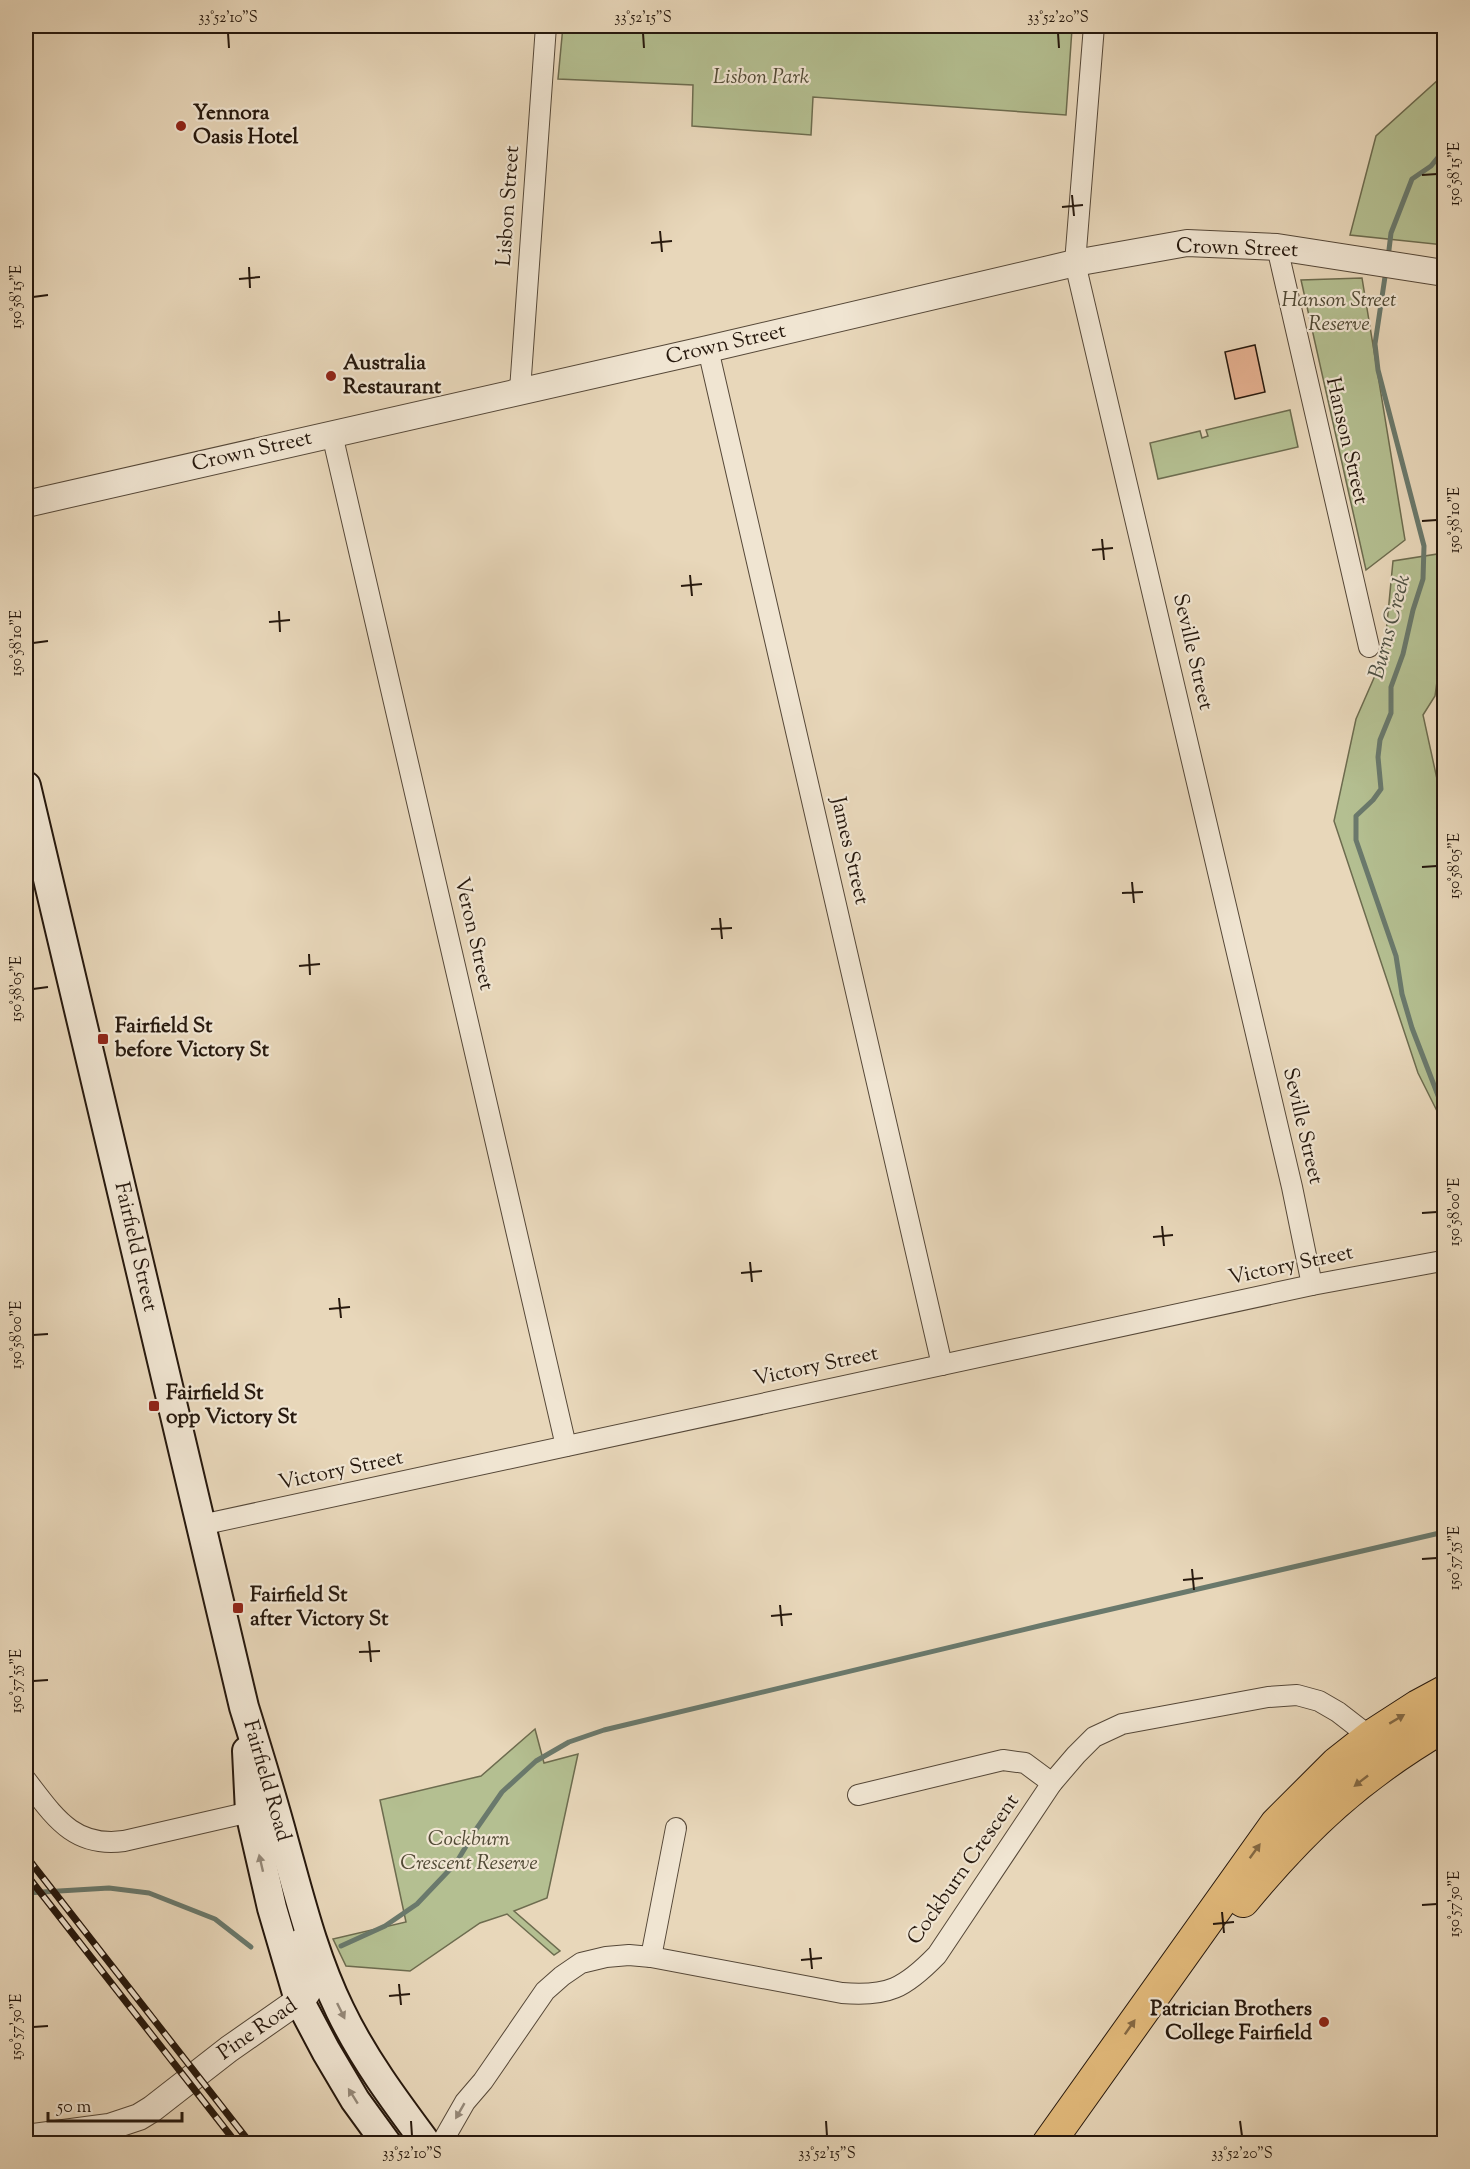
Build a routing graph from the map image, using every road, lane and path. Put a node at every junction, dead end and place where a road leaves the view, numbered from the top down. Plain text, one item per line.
1 (546, 26) edge
2 (1094, 26) edge
3 (1277, 247) junction
4 (1075, 263) junction
5 (1438, 271) edge
6 (708, 349) junction
7 (520, 390) junction
8 (332, 434) junction
9 (26, 504) edge
10 (1369, 646) dead end
11 (26, 786) edge
12 (1442, 1261) dead end
13 (1312, 1285) junction
14 (942, 1365) junction
15 (566, 1446) junction
16 (201, 1525) junction
17 (1444, 1692) edge
18 (244, 1707) joint
19 (1444, 1726) edge
20 (1370, 1737) junction
21 (1394, 1756) junction
22 (26, 1780) edge
23 (1052, 1783) junction
24 (858, 1794) dead end
25 (261, 1804) junction
26 (676, 1828) dead end
27 (651, 1957) junction
28 (299, 2000) junction
29 (26, 2138) edge
30 (387, 2144) edge
31 (427, 2144) edge
32 (441, 2144) edge
33 (1048, 2144) edge
34 (1071, 2144) edge

1 - 7 street, Lisbon Street
2 - 4 street, Seville Street
3 - 4 street, Crown Street
3 - 5 street, Crown Street
3 - 10 street, Hanson Street
4 - 6 street, Crown Street
4 - 13 street, Seville Street
6 - 7 street, Crown Street
6 - 14 street, James Street
7 - 8 street, Crown Street
8 - 9 street, Crown Street
8 - 15 street, Veron Street
11 - 16 main road, Fairfield Street
12 - 13 street, Victory Street
13 - 14 street, Victory Street
14 - 15 street, Victory Street
15 - 16 street, Victory Street
16 - 18 main road, Fairfield Street
20 -> 17 main road
18 - 25 main road, Fairfield Road
19 - 21 main road
20 - 21 street, Cockburn Crescent
20 - 23 street, Cockburn Crescent
33 -> 20 main road
21 -> 34 main road
22 - 25 street
23 - 24 street
23 - 27 street, Cockburn Crescent
25 - 28 main road, Fairfield Road
25 -> 31 main road, Fairfield Road
26 - 27 street
27 -> 32 street, Cockburn Crescent
28 - 29 street, Pine Road
30 -> 28 main road, Fairfield Road

